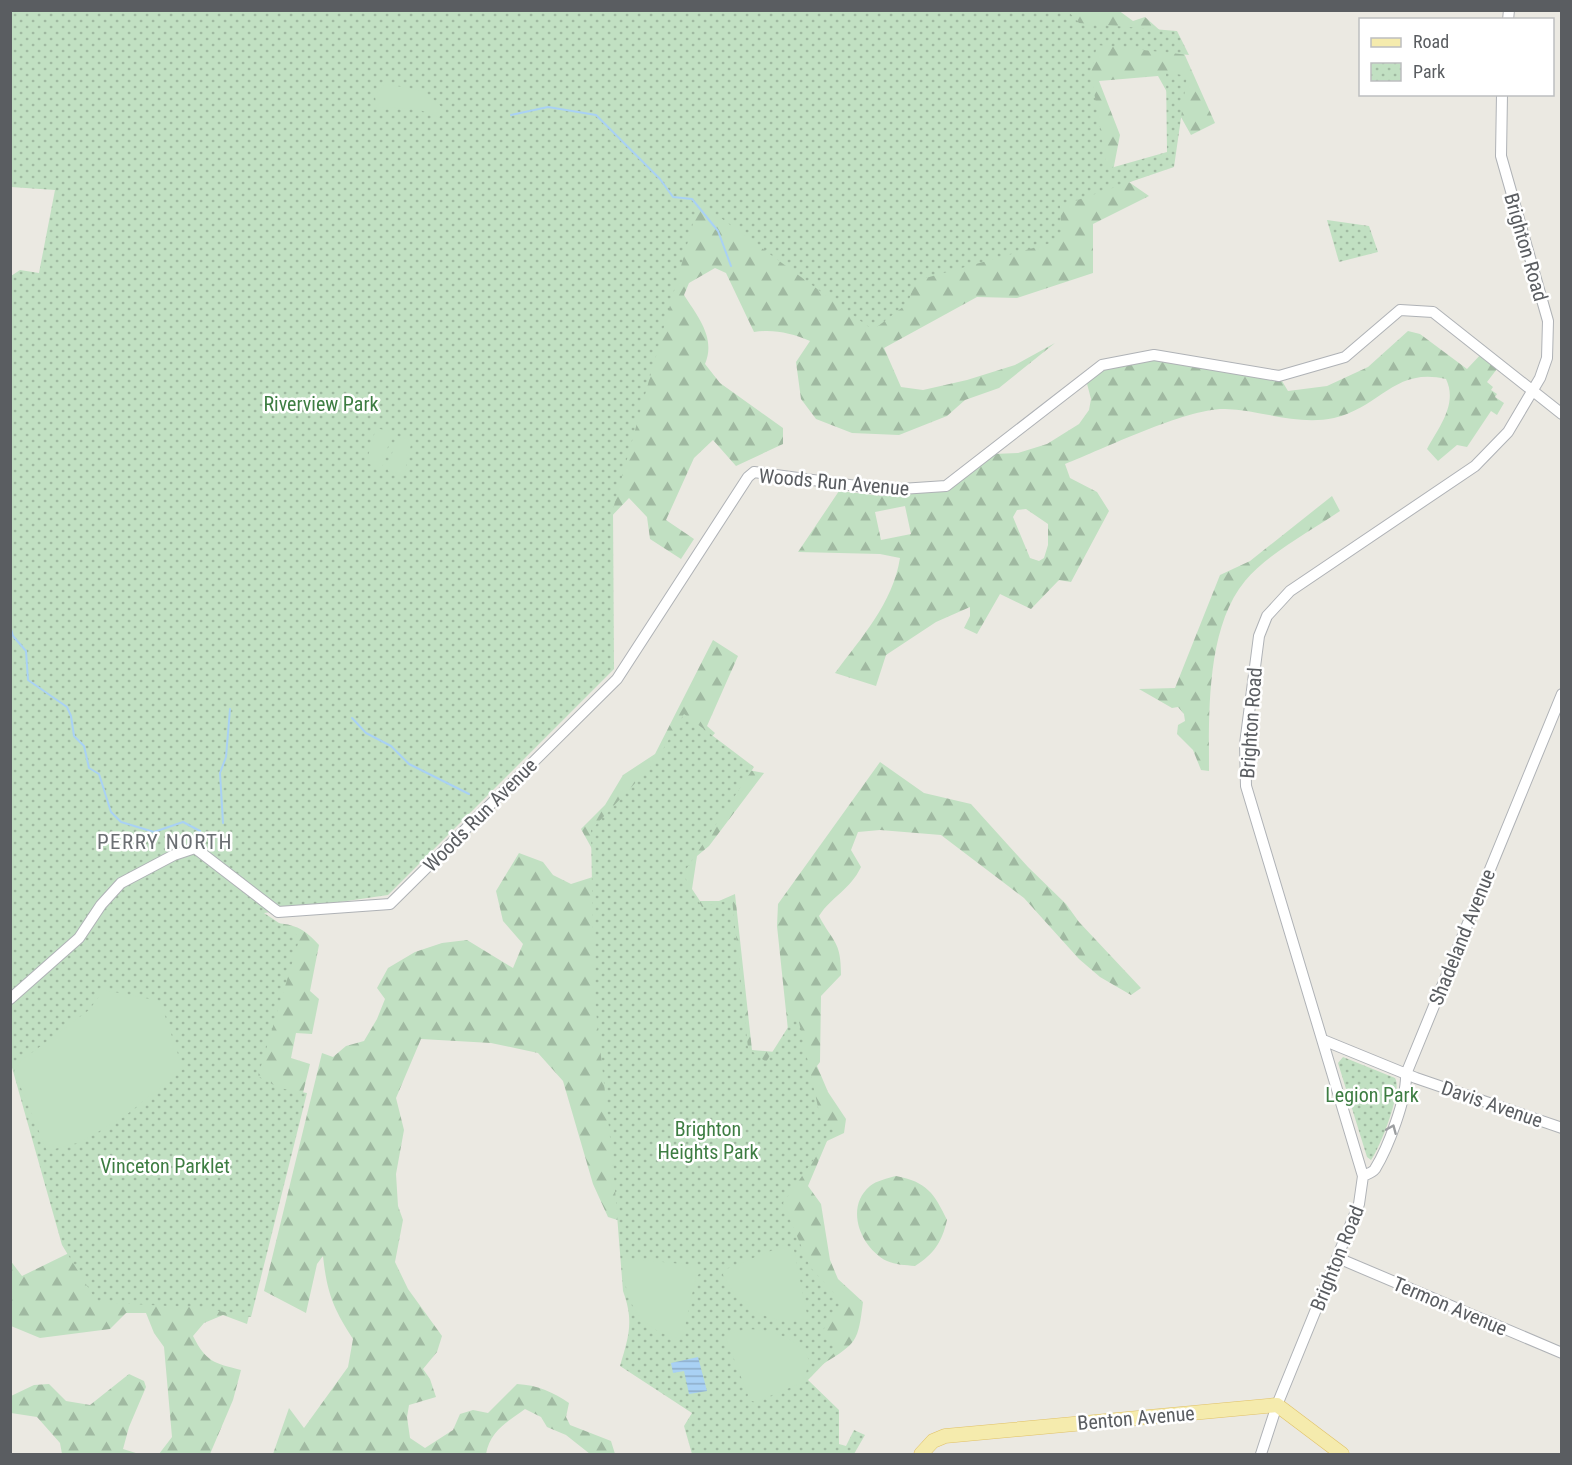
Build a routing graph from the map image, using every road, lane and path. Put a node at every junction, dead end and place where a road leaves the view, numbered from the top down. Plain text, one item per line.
1 (1502, 96) edge
2 (1532, 394) junction
3 (1562, 414) edge
4 (1562, 694) edge
5 (10, 999) edge
6 (1323, 1040) junction
7 (1406, 1074) junction
8 (1562, 1128) edge
9 (1363, 1176) junction
10 (1338, 1258) junction
11 (1562, 1353) edge
12 (1277, 1405) junction
13 (921, 1455) edge
14 (1261, 1455) edge
15 (1342, 1455) edge

1 - 2 street, Brighton Road
2 - 3 street, Woods Run Avenue
2 - 5 street, Woods Run Avenue
2 - 6 street, Brighton Road
4 - 7 street, Shadeland Avenue
6 - 7 street, Davis Avenue
6 - 9 street, Brighton Road
7 - 8 street, Davis Avenue
9 -> 7 street, Shadeland Avenue
9 - 10 street, Brighton Road
10 - 11 street, Termon Avenue
10 - 12 street, Brighton Road
12 - 13 main road, Benton Avenue
12 - 14 street, Brighton Road
12 - 15 main road

